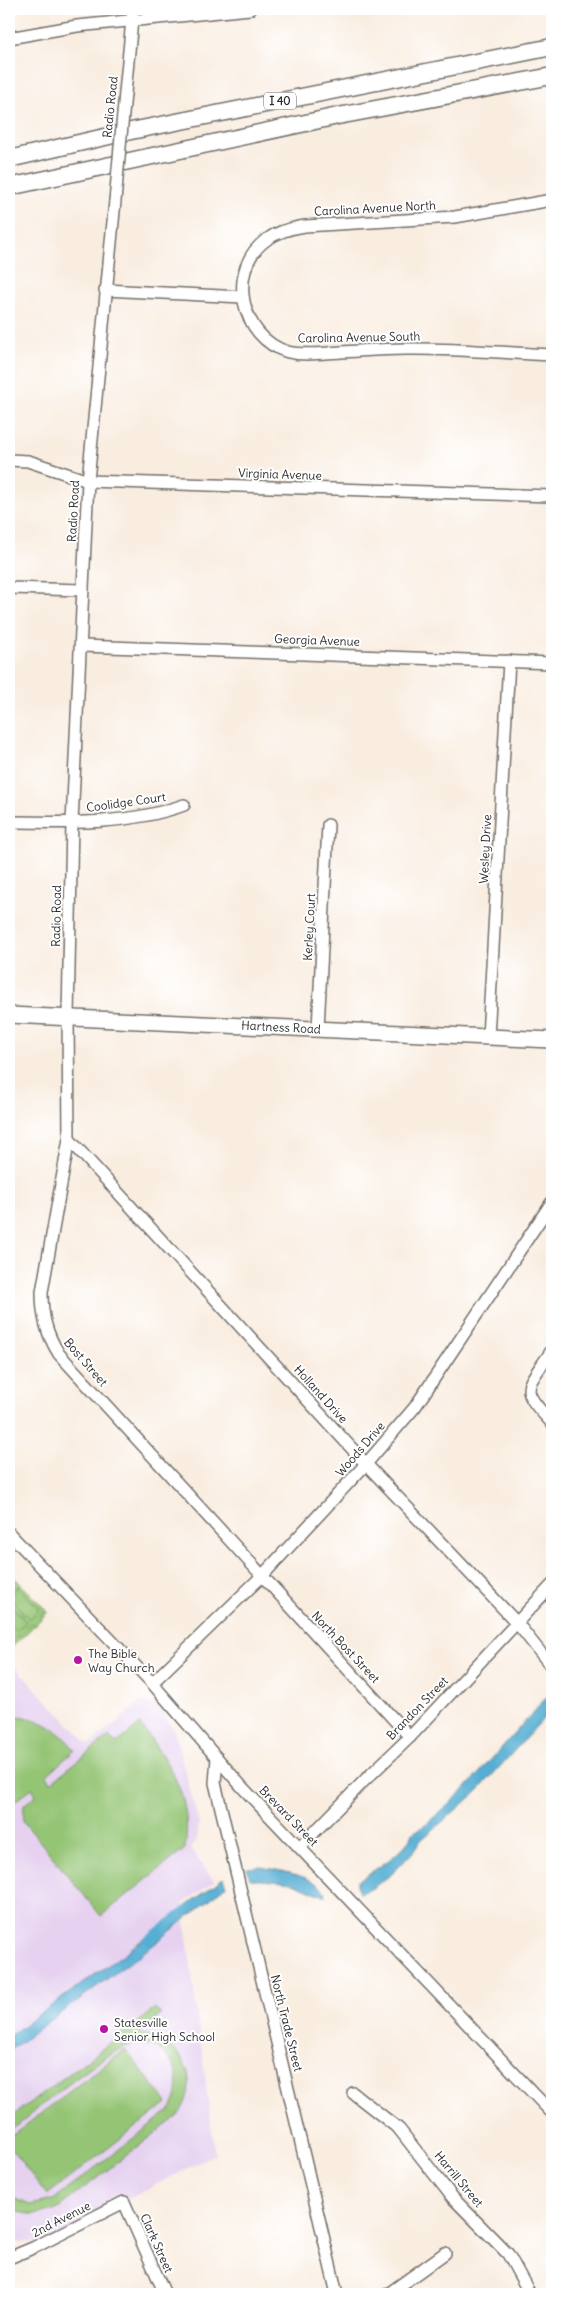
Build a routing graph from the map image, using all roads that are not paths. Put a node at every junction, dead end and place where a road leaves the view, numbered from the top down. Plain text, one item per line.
1 (133, 9) edge
2 (250, 9) edge
3 (132, 21) junction
4 (9, 38) edge
5 (552, 40) edge
6 (552, 47) edge
7 (444, 68) junction
8 (552, 76) edge
9 (9, 159) edge
10 (9, 187) edge
11 (552, 200) edge
12 (105, 290) junction
13 (242, 297) junction
14 (552, 355) edge
15 (9, 460) edge
16 (88, 480) junction
17 (552, 496) edge
18 (9, 588) edge
19 (83, 590) junction
20 (81, 646) junction
21 (509, 662) junction
22 (552, 663) edge
23 (184, 805) dead end
24 (9, 822) edge
25 (72, 823) junction
26 (328, 825) dead end
27 (9, 1015) edge
28 (68, 1016) junction
29 (318, 1029) junction
30 (488, 1037) junction
31 (552, 1040) edge
32 (69, 1139) junction
33 (552, 1202) edge
34 (552, 1350) edge
35 (552, 1422) edge
36 (366, 1464) junction
37 (9, 1534) edge
38 (262, 1576) junction
39 (552, 1585) edge
40 (517, 1622) junction
41 (552, 1667) edge
42 (152, 1683) junction
43 (410, 1737) junction
44 (217, 1758) junction
45 (300, 1847) junction
46 (353, 2093) dead end
47 (552, 2113) edge
48 (124, 2202) joint
49 (445, 2253) dead end
50 (9, 2258) edge
51 (165, 2294) edge
52 (337, 2294) edge
53 (388, 2294) edge
54 (530, 2294) edge

1 - 3 street, Radio Road
2 - 3 street
3 - 4 street
3 - 12 street, Radio Road, bridge
5 - 7 highway
6 - 7 highway, I 40
7 - 9 highway, I 40
8 - 10 highway, I 40
11 - 13 street, Carolina Avenue North
12 - 13 street
12 - 16 street, Radio Road
13 - 14 street, Carolina Avenue South
15 - 16 street, Virginia Avenue
16 - 17 street, Virginia Avenue
16 - 19 street, Radio Road
18 - 19 street
19 - 20 street, Radio Road
20 - 21 street, Georgia Avenue
20 - 25 street, Radio Road
21 - 22 street, Georgia Avenue
21 - 30 street, Wesley Drive
23 - 25 street, Coolidge Court
24 - 25 street, Coolidge Court
25 - 28 street, Radio Road
26 - 29 street, Kerley Court
27 - 28 main road, Hartness Road
28 - 29 main road, Hartness Road
28 - 32 street, Bost Street
29 - 30 main road, Hartness Road
30 - 31 main road, Hartness Road
32 - 36 street, Holland Drive
32 - 38 street, Bost Street
33 - 36 street, Woods Drive
34 - 35 street
36 - 38 street, Woods Drive
36 - 40 street, Holland Drive
37 - 42 street, Brevard Street
38 - 42 street, Woods Drive
38 - 43 street, North Bost Street
39 - 40 street, Brandon Street
40 - 41 street, Holland Drive
40 - 43 street, Brandon Street
42 - 44 street, Brevard Street
43 - 45 street, Brandon Street
44 - 45 street, Brevard Street
44 - 52 street, North Trade Street
45 - 47 street, Brevard Street
46 - 54 street, Harrill Street
48 - 50 street, 2nd Avenue
48 - 51 street, Clark Street
49 - 53 street

